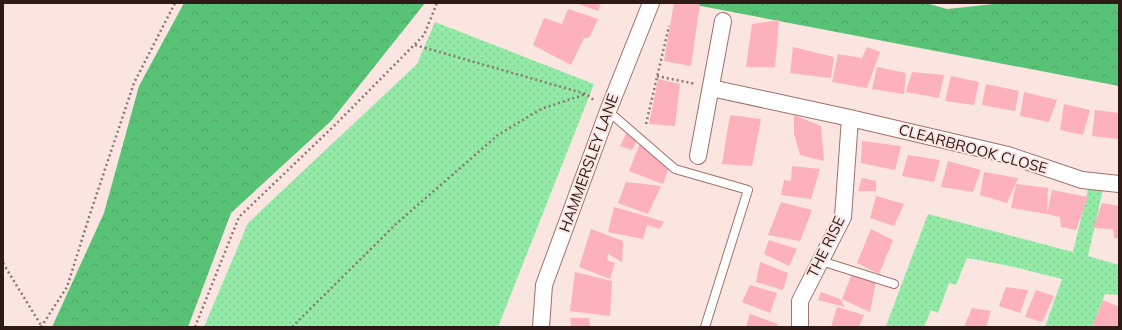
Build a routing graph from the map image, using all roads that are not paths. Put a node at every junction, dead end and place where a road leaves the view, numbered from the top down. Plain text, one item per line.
1 (651, 3) edge
2 (723, 21) dead end
3 (711, 88) junction
4 (608, 111) junction
5 (850, 118) junction
6 (698, 156) dead end
7 (1119, 184) edge
8 (821, 261) junction
9 (894, 284) dead end
10 (541, 327) edge
11 (705, 327) edge
12 (800, 327) edge

1 - 4 street, HAMMERSLEY LANE
2 - 3 street
3 - 5 street, CLEARBROOK CLOSE
3 - 6 street
4 - 10 street, HAMMERSLEY LANE
4 - 11 lane
5 - 7 street, CLEARBROOK CLOSE
5 - 8 street, THE RISE
8 - 9 lane
8 - 12 street, THE RISE

